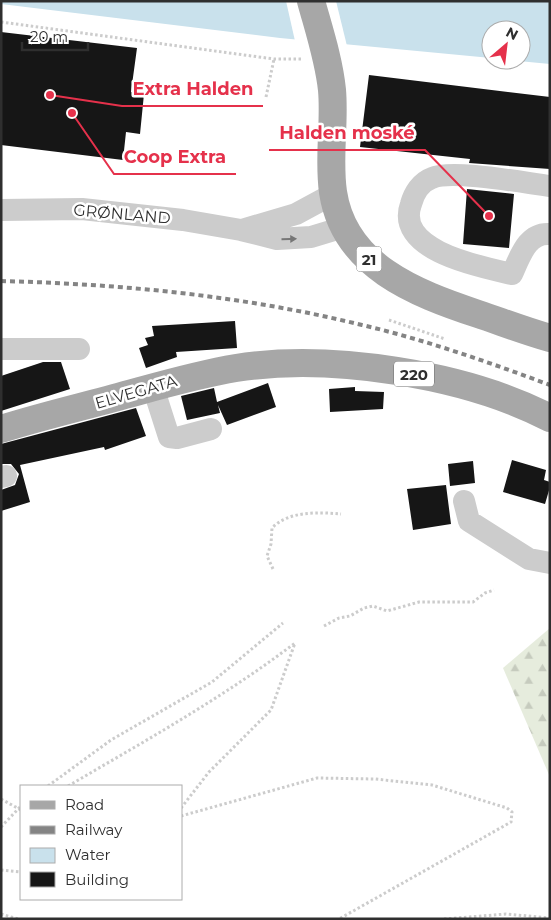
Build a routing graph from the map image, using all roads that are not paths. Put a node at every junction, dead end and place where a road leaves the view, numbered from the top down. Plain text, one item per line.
1 (311, 1) edge
2 (550, 186) edge
3 (333, 194) junction
4 (1, 210) edge
5 (344, 227) junction
6 (241, 230) junction
7 (550, 234) edge
8 (550, 338) edge
9 (1, 349) edge
10 (79, 349) dead end
11 (153, 387) junction
12 (550, 418) edge
13 (1, 429) edge
14 (211, 429) dead end
15 (464, 501) dead end
16 (550, 563) edge

1 - 3 main road, 21
2 - 7 street
3 - 5 main road, 21
3 - 6 street, GRØNLAND
4 - 6 street, GRØNLAND
6 -> 5 street, GRØNLAND
5 - 8 main road, 21
9 - 10 street
11 - 12 main road, ELVEGATA / 220
11 - 13 main road, ELVEGATA / 220
11 - 14 street
15 - 16 street

